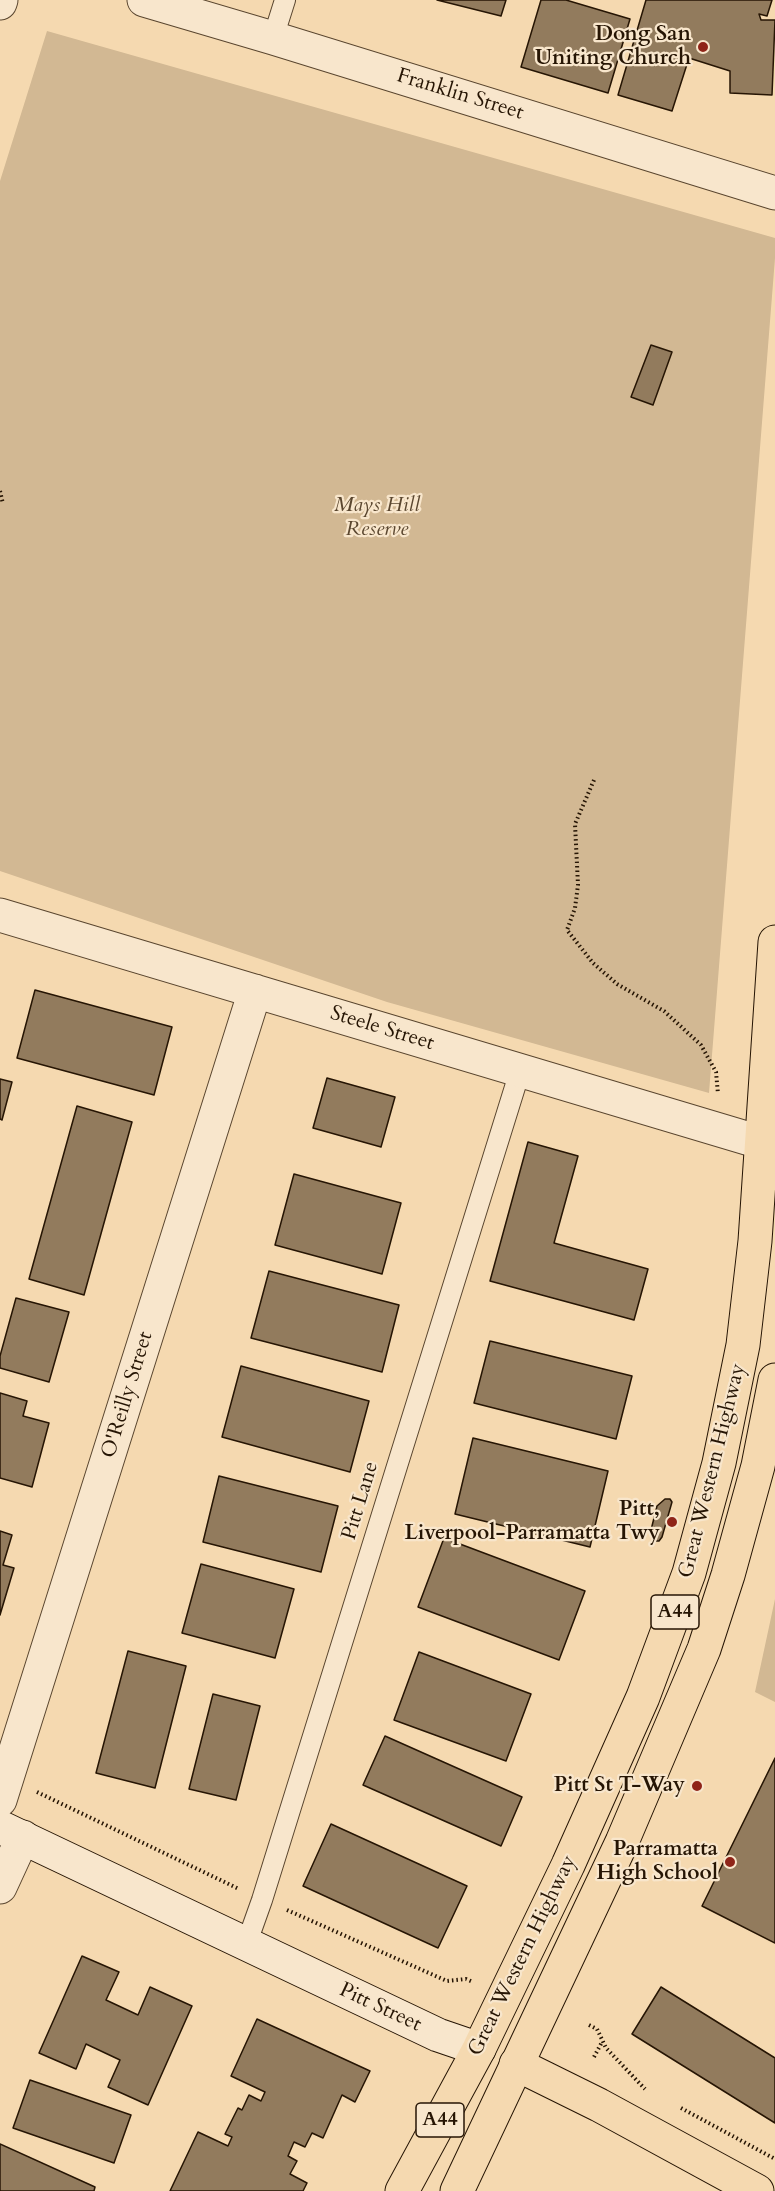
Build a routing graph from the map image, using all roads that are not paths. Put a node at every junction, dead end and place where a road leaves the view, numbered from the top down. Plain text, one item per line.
1 (144, 0) edge
2 (285, 0) edge
3 (273, 38) junction
4 (775, 193) edge
5 (0, 915) edge
6 (775, 942) edge
7 (255, 991) junction
8 (519, 1071) junction
9 (763, 1143) junction
10 (775, 1380) edge
11 (0, 1800) edge
12 (11, 1832) edge
13 (0, 1887) edge
14 (246, 1945) junction
15 (479, 2049) junction
16 (516, 2064) junction
17 (402, 2191) edge
18 (457, 2191) edge
19 (758, 2191) edge

1 - 3 street, Franklin Street
2 - 3 lane
3 - 4 street, Franklin Street
5 - 7 street, Steele Street
6 - 9 main road, Great Western Highway / A44
7 - 8 street, Steele Street
7 - 11 street, O'Reilly Street
8 - 9 street, Steele Street
8 - 14 lane, Pitt Lane
9 - 15 main road, Great Western Highway / A44
10 - 16 main road, Great Western Highway / A44
12 - 13 street
12 - 14 street, Pitt Street
14 - 15 street, Pitt Street
15 - 16 main road, Pitt Street
15 - 17 main road, Great Western Highway / A44
16 - 18 main road, Great Western Highway / A44
16 - 19 main road, Pitt Street

